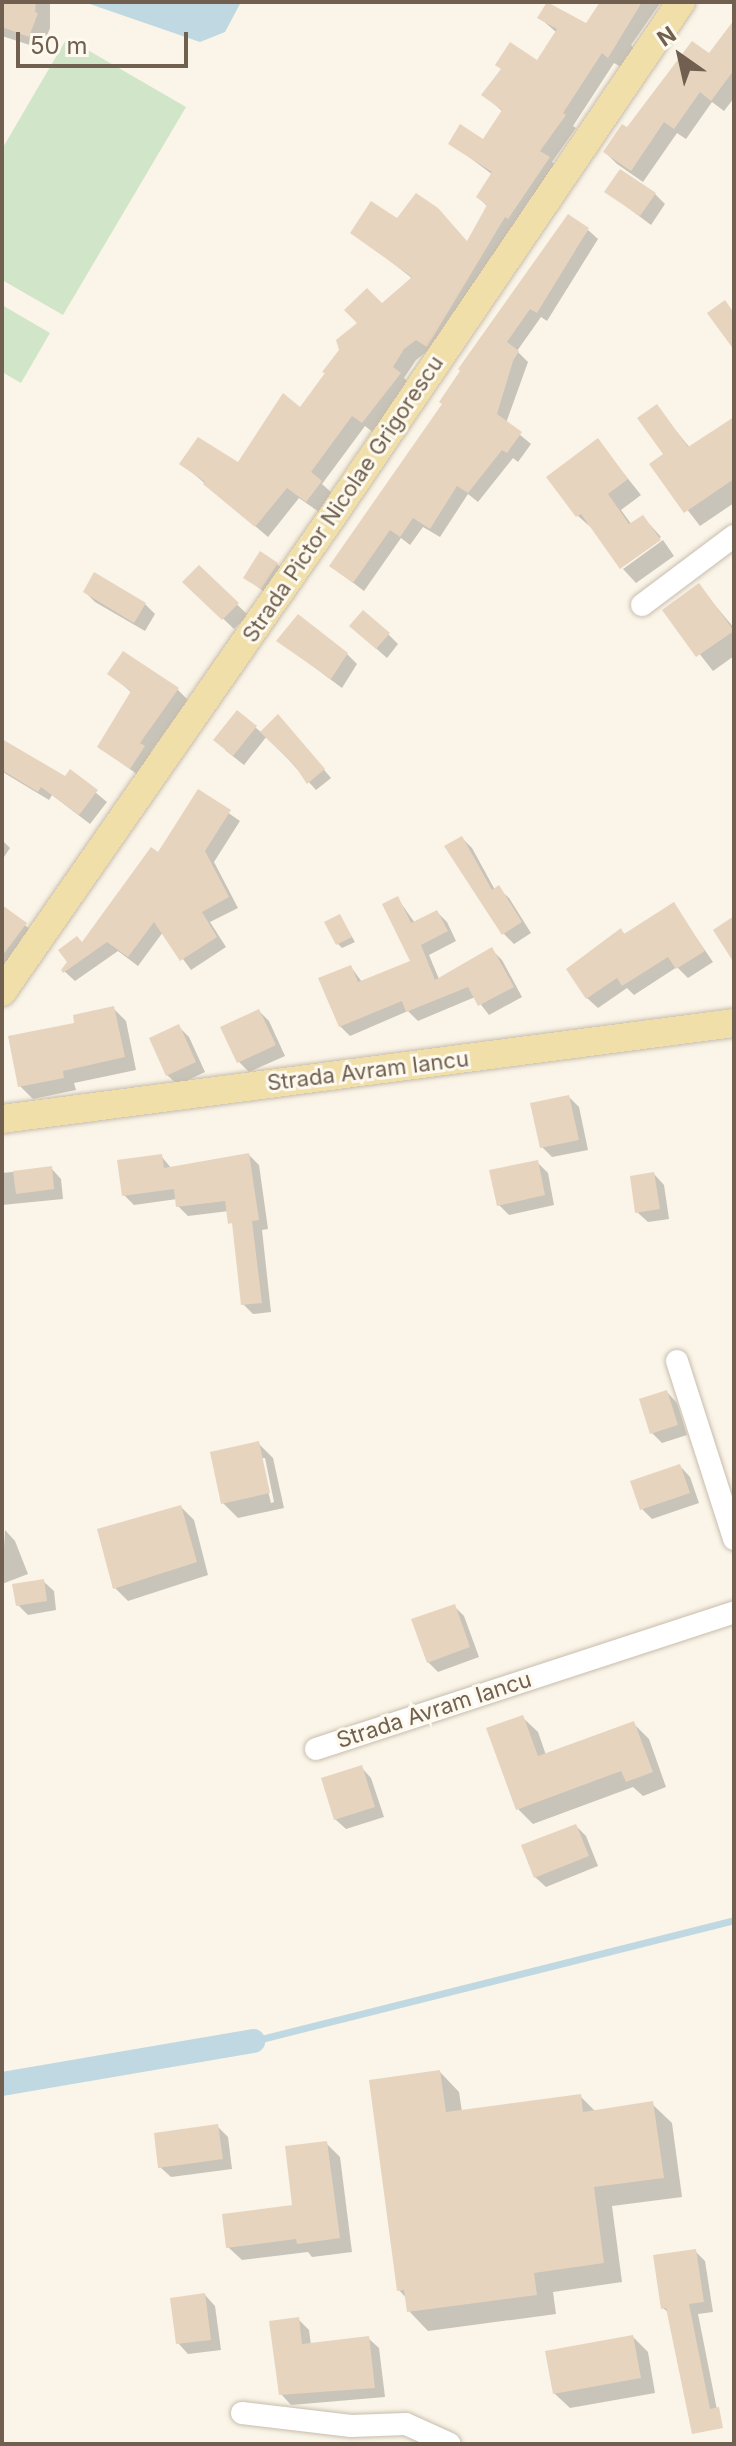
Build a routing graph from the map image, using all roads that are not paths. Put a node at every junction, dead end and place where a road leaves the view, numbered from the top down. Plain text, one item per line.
1 (681, 2) edge
2 (734, 536) edge
3 (642, 605) dead end
4 (2, 992) edge
5 (734, 1023) edge
6 (2, 1119) edge
7 (677, 1361) dead end
8 (734, 1539) edge
9 (734, 1612) edge
10 (316, 1749) dead end
11 (242, 2413) dead end
12 (450, 2444) edge

1 - 4 main road, Strada Pictor Nicolae Grigorescu
2 - 3 street
5 - 6 main road, Strada Avram Iancu
7 - 8 street
9 - 10 street, Strada Avram Iancu
11 - 12 street

